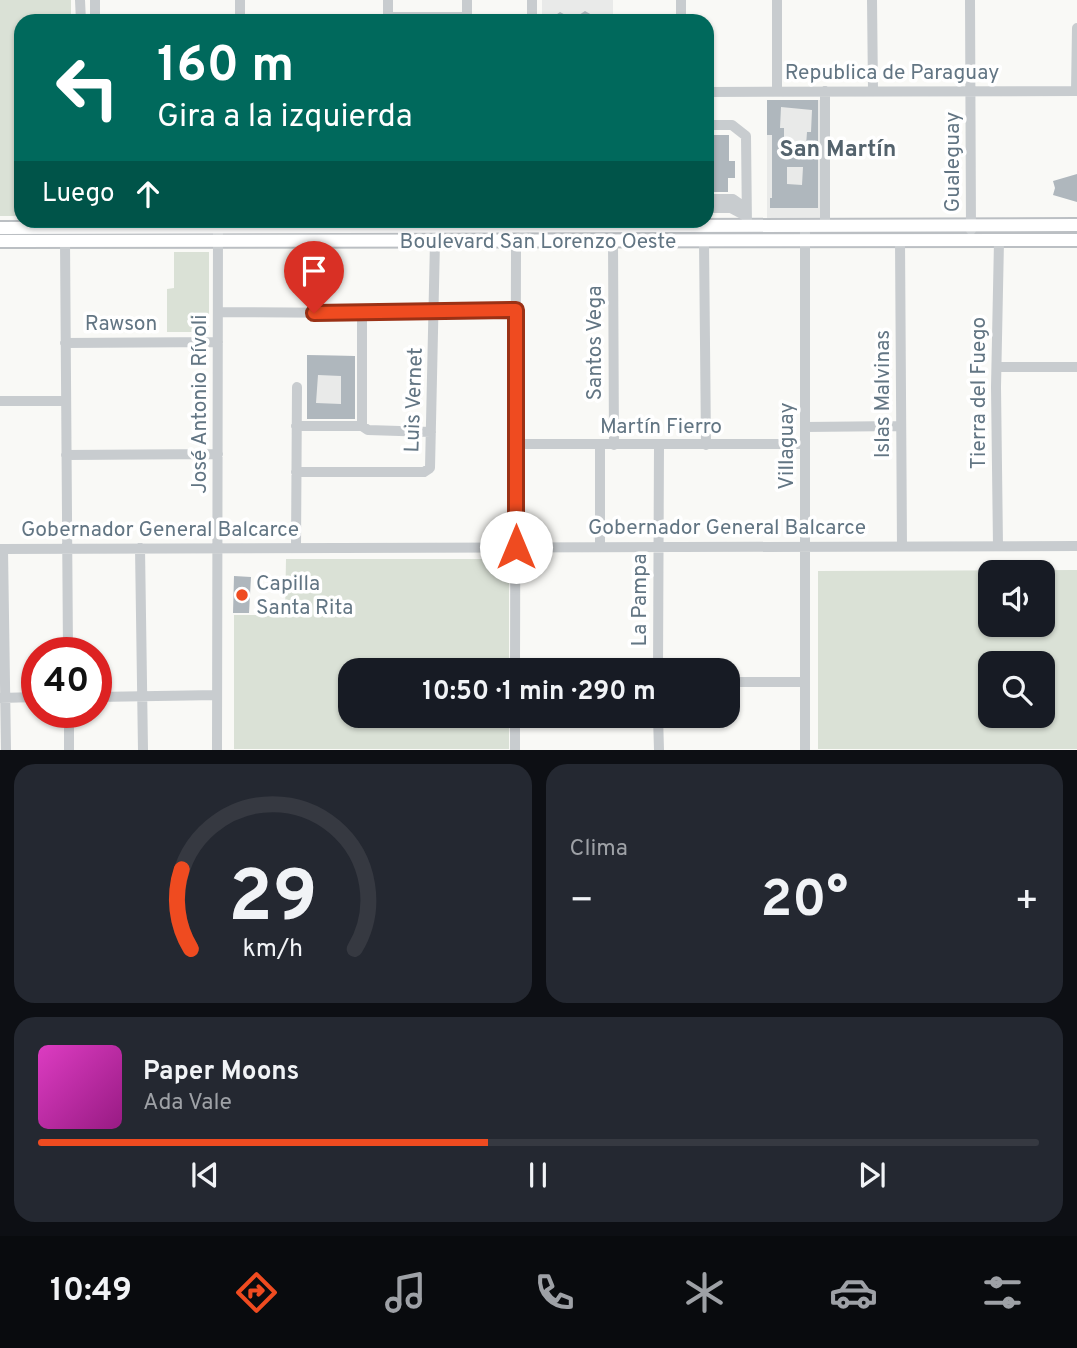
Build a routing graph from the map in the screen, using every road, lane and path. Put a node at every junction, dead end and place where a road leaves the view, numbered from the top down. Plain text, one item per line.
1 (777, 0) edge
2 (872, 0) edge
3 (970, 0) edge
4 (1077, 28) edge
5 (873, 90) junction
6 (971, 90) junction
7 (1077, 90) edge
8 (777, 91) junction
9 (825, 91) junction
10 (714, 92) edge
11 (714, 125) edge
12 (714, 199) edge
13 (714, 208) edge
14 (746, 216) junction
15 (714, 220) edge
16 (825, 225) junction
17 (1077, 225) edge
18 (805, 226) junction
19 (971, 226) junction
20 (0, 228) edge
21 (154, 228) edge
22 (218, 228) edge
23 (241, 228) edge
24 (388, 228) edge
25 (528, 228) edge
26 (682, 228) edge
27 (89, 229) edge
28 (613, 240) junction
29 (900, 240) junction
30 (971, 240) junction
31 (1077, 240) edge
32 (0, 241) edge
33 (65, 241) junction
34 (219, 241) junction
35 (241, 241) junction
36 (388, 241) junction
37 (435, 241) junction
38 (519, 241) junction
39 (682, 241) junction
40 (704, 241) junction
41 (805, 241) junction
42 (999, 241) junction
43 (516, 310) junction
44 (219, 312) junction
45 (362, 313) junction
46 (435, 313) junction
47 (65, 342) junction
48 (218, 342) junction
49 (997, 367) junction
50 (1077, 367) edge
51 (297, 387) dead end
52 (0, 401) edge
53 (66, 401) junction
54 (296, 426) junction
55 (362, 426) junction
56 (901, 426) junction
57 (805, 427) junction
58 (432, 432) junction
59 (517, 444) junction
60 (805, 444) junction
61 (600, 445) junction
62 (614, 445) junction
63 (659, 445) junction
64 (706, 445) junction
65 (218, 454) junction
66 (66, 455) junction
67 (296, 472) junction
68 (658, 546) junction
69 (998, 546) junction
70 (1077, 546) edge
71 (516, 547) junction
72 (600, 547) junction
73 (806, 547) junction
74 (901, 547) junction
75 (140, 548) junction
76 (218, 548) junction
77 (296, 548) junction
78 (1, 549) edge
79 (66, 549) junction
80 (68, 637) edge
81 (515, 658) edge
82 (658, 658) edge
83 (740, 682) edge
84 (804, 682) junction
85 (217, 695) junction
86 (112, 697) edge
87 (142, 697) junction
88 (3, 698) edge
89 (21, 698) edge
90 (69, 728) edge
91 (515, 728) edge
92 (659, 728) edge
93 (6, 750) edge
94 (69, 750) edge
95 (142, 750) edge
96 (217, 750) edge
97 (515, 750) edge
98 (659, 750) edge
99 (805, 750) edge

1 - 8 street
2 - 5 street
3 - 6 street, Gualeguay
4 - 7 street
5 - 6 street, Republica de Paraguay
5 - 9 street, Republica de Paraguay
6 - 7 street, Republica de Paraguay
6 - 19 street, Gualeguay
8 - 9 street, Republica de Paraguay
8 - 10 street, Republica de Paraguay
9 - 16 street
11 - 14 street
12 - 14 street
13 - 14 street
14 - 15 main road, Boulevard San Lorenzo Oeste
14 - 18 main road, Boulevard San Lorenzo Oeste
16 - 18 main road, Boulevard San Lorenzo Oeste
16 - 19 main road, Boulevard San Lorenzo Oeste
17 - 19 main road, Boulevard San Lorenzo Oeste
18 - 41 street, Villaguay
19 - 30 street, Gualeguay
20 - 27 main road, Boulevard San Lorenzo Oeste
21 - 27 main road, Boulevard San Lorenzo Oeste
22 - 34 street, José Antonio Rívoli
23 - 35 street
24 - 36 street
25 - 38 street
26 - 39 street
27 - 33 main road, Boulevard San Lorenzo Oeste
27 - 34 main road, Boulevard San Lorenzo Oeste
28 - 38 main road, Boulevard San Lorenzo Oeste
28 - 39 main road, Boulevard San Lorenzo Oeste
28 - 62 street, Santos Vega
29 - 30 main road, Boulevard San Lorenzo Oeste
29 - 41 main road, Boulevard San Lorenzo Oeste
29 - 56 street, Islas Malvinas
30 - 42 main road, Boulevard San Lorenzo Oeste
31 - 42 main road, Boulevard San Lorenzo Oeste
32 - 33 main road, Boulevard San Lorenzo Oeste
33 - 47 street
34 - 35 main road, Boulevard San Lorenzo Oeste
34 - 44 street, José Antonio Rívoli
35 - 36 main road, Boulevard San Lorenzo Oeste
36 - 37 main road, Boulevard San Lorenzo Oeste
37 - 38 main road, Boulevard San Lorenzo Oeste
37 - 46 street, Luis Vernet
38 - 43 street
39 - 40 main road, Boulevard San Lorenzo Oeste
40 - 41 main road, Boulevard San Lorenzo Oeste
40 - 64 street
41 - 57 street, Villaguay
42 - 49 street, Tierra del Fuego
43 - 46 street
43 - 59 street
44 - 45 street
44 - 48 street, José Antonio Rívoli
45 - 46 street
45 - 55 street
46 - 58 street, Luis Vernet
47 - 48 street, Rawson
47 - 53 street
48 - 65 street, José Antonio Rívoli
49 - 50 street
49 - 69 street, Tierra del Fuego
51 - 54 street
52 - 53 street
53 - 66 street
54 - 55 street
54 - 67 street
55 - 58 street
56 - 57 street
56 - 74 street, Islas Malvinas
57 - 60 street, Villaguay
58 - 67 street, Luis Vernet
59 - 61 street, Martín Fierro
59 - 71 street
60 - 64 street, Martín Fierro
60 - 73 street, Villaguay
61 - 62 street, Martín Fierro
61 - 72 street
62 - 63 street, Martín Fierro
63 - 64 street, Martín Fierro
63 - 68 street, La Pampa
65 - 66 street
65 - 76 street, José Antonio Rívoli
66 - 79 street
67 - 77 street
68 - 72 street, Gobernador General Balcarce
68 - 73 street, Gobernador General Balcarce
68 - 82 street, La Pampa
69 - 70 street, Gobernador General Balcarce
69 - 74 street, Gobernador General Balcarce
71 - 72 street, Gobernador General Balcarce
71 - 77 street, Gobernador General Balcarce
71 - 81 street
73 - 74 street, Gobernador General Balcarce
73 - 84 street, Villaguay
75 - 76 street, Gobernador General Balcarce
75 - 79 street, Gobernador General Balcarce
75 - 87 street
76 - 77 street, Gobernador General Balcarce
76 - 85 street, José Antonio Rívoli
78 - 79 street, Gobernador General Balcarce
78 - 88 street
79 - 80 street
83 - 84 street
84 - 99 street, Villaguay
85 - 87 street
85 - 96 street, José Antonio Rívoli
86 - 87 street
87 - 95 street
88 - 89 street
88 - 93 street
90 - 94 street
91 - 97 street
92 - 98 street

